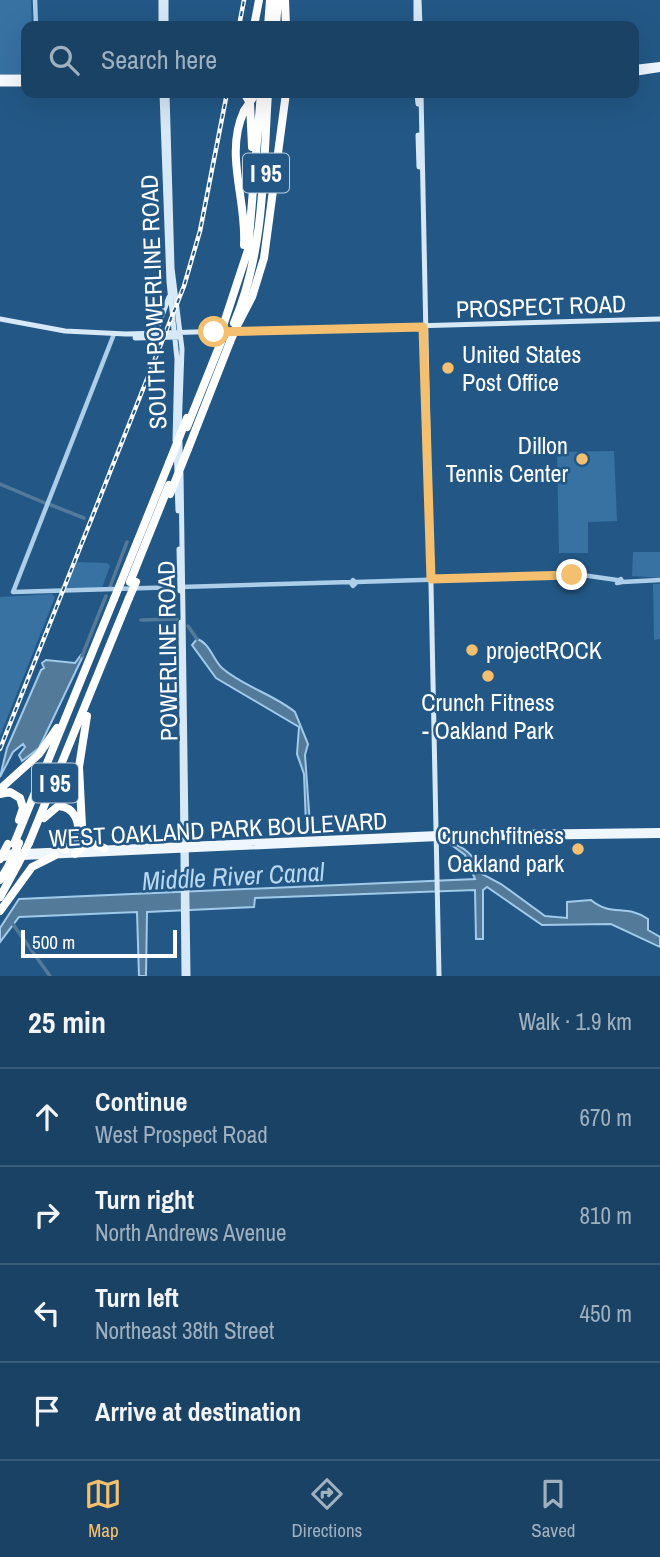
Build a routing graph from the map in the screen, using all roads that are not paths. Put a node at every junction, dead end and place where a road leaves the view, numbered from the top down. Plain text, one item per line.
1 (35, 0) edge
2 (165, 0) edge
3 (259, 0) edge
4 (273, 0) edge
5 (285, 0) edge
6 (417, 0) edge
7 (36, 21) edge
8 (163, 21) edge
9 (255, 21) edge
10 (271, 21) edge
11 (286, 21) edge
12 (418, 21) edge
13 (660, 67) edge
14 (639, 70) edge
15 (0, 78) edge
16 (21, 80) edge
17 (21, 82) edge
18 (0, 83) edge
19 (164, 98) edge
20 (247, 98) edge
21 (258, 98) edge
22 (263, 98) edge
23 (264, 98) edge
24 (285, 98) edge
25 (291, 98) edge
26 (419, 98) edge
27 (281, 131) junction
28 (253, 189) junction
29 (169, 236) junction
30 (241, 279) junction
31 (170, 294) junction
32 (0, 321) edge
33 (660, 321) edge
34 (230, 326) junction
35 (425, 329) junction
36 (155, 334) junction
37 (178, 335) junction
38 (114, 336) junction
39 (224, 342) junction
40 (181, 391) joint
41 (175, 415) junction
42 (184, 424) junction
43 (180, 527) junction
44 (431, 580) junction
45 (660, 580) edge
46 (128, 582) junction
47 (182, 588) junction
48 (121, 599) junction
49 (101, 663) junction
50 (83, 675) junction
51 (69, 723) junction
52 (184, 734) junction
53 (53, 750) junction
54 (0, 787) edge
55 (185, 788) junction
56 (0, 794) edge
57 (82, 809) junction
58 (627, 831) junction
59 (502, 832) junction
60 (592, 833) junction
61 (660, 833) edge
62 (518, 834) junction
63 (618, 835) junction
64 (378, 836) junction
65 (438, 836) junction
66 (494, 837) junction
67 (329, 838) junction
68 (292, 840) junction
69 (242, 842) junction
70 (356, 842) junction
71 (312, 844) junction
72 (15, 845) edge
73 (275, 845) junction
74 (121, 847) junction
75 (185, 847) junction
76 (233, 847) junction
77 (83, 848) junction
78 (104, 848) junction
79 (65, 849) junction
80 (0, 853) edge
81 (114, 853) junction
82 (75, 854) junction
83 (54, 856) junction
84 (6, 864) edge
85 (0, 880) edge
86 (0, 890) edge
87 (0, 897) edge
88 (0, 911) edge
89 (185, 911) junction
90 (186, 976) edge
91 (439, 976) edge

1 - 7 street
2 - 8 main road
3 - 9 highway
4 - 10 highway
5 - 11 highway
6 - 12 main road
13 - 14 main road
15 - 16 highway
17 - 18 highway
19 - 29 main road, SOUTH POWERLINE ROAD
20 - 28 highway
21 - 30 highway, bridge
22 - 28 highway, I 95
23 - 34 highway, I 95
24 - 27 highway
25 - 27 highway
26 - 35 main road
27 - 34 highway
28 - 30 highway, I 95
29 - 31 main road, SOUTH POWERLINE ROAD
29 - 37 main road, SOUTH POWERLINE ROAD
30 - 34 highway, I 95
31 - 36 main road
31 - 37 main road, SOUTH POWERLINE ROAD
32 - 38 main road
33 - 35 main road, PROSPECT ROAD
34 - 39 highway, I 95, bridge
34 - 39 highway, I 95, bridge
35 - 37 main road, PROSPECT ROAD
35 - 44 main road
36 - 37 main road
36 - 38 main road
37 - 38 main road
37 - 40 main road, SOUTH POWERLINE ROAD
37 - 41 main road, SOUTH POWERLINE ROAD
38 - 47 street
39 - 42 highway, I 95
39 - 46 highway, I 95, bridge
40 - 42 main road, POWERLINE ROAD
41 - 42 main road
41 - 43 main road, SOUTH POWERLINE ROAD
42 - 43 main road, POWERLINE ROAD
42 - 46 highway, I 95, bridge
43 - 47 main road, POWERLINE ROAD
43 - 47 main road, POWERLINE ROAD
44 - 45 street
44 - 47 street
44 - 65 main road
46 - 48 highway, I 95, bridge
46 - 48 highway, I 95, bridge
47 - 52 main road, POWERLINE ROAD
47 - 52 main road, POWERLINE ROAD
48 - 49 highway, I 95
48 - 50 highway, I 95
48 - 51 highway
49 - 57 highway
49 - 72 highway
49 - 72 highway, I 95
50 - 53 highway, I 95
50 - 54 highway
51 - 53 highway
51 - 72 highway
52 - 55 main road, POWERLINE ROAD
52 - 55 main road, POWERLINE ROAD
53 - 72 highway, I 95
55 - 75 main road, POWERLINE ROAD
56 - 72 highway
57 - 77 highway
57 - 78 highway
58 - 60 main road
58 - 61 main road
58 - 63 main road
59 - 62 main road
59 - 65 main road
59 - 66 main road
60 - 62 main road
60 - 63 main road
61 - 63 main road
62 - 66 main road
64 - 65 main road, WEST OAKLAND PARK BOULEVARD
64 - 67 main road, WEST OAKLAND PARK BOULEVARD
64 - 70 main road
65 - 66 main road
65 - 70 main road, WEST OAKLAND PARK BOULEVARD
65 - 91 main road
67 - 68 main road, WEST OAKLAND PARK BOULEVARD
67 - 71 main road
68 - 69 main road, WEST OAKLAND PARK BOULEVARD
68 - 73 main road
69 - 75 main road, WEST OAKLAND PARK BOULEVARD
69 - 76 main road
70 - 71 main road, WEST OAKLAND PARK BOULEVARD
71 - 73 main road, WEST OAKLAND PARK BOULEVARD
72 - 79 main road, WEST OAKLAND PARK BOULEVARD
72 - 79 highway
72 - 80 main road, WEST OAKLAND PARK BOULEVARD
72 - 84 highway, I 95, bridge
72 - 84 highway, I 95, bridge
73 - 76 main road, WEST OAKLAND PARK BOULEVARD
74 - 75 main road, WEST OAKLAND PARK BOULEVARD
74 - 78 main road, WEST OAKLAND PARK BOULEVARD
74 - 81 main road
75 - 76 main road, WEST OAKLAND PARK BOULEVARD
75 - 81 main road, WEST OAKLAND PARK BOULEVARD
75 - 89 main road, POWERLINE ROAD
77 - 78 main road, WEST OAKLAND PARK BOULEVARD
77 - 79 main road, WEST OAKLAND PARK BOULEVARD
77 - 82 highway
81 - 82 main road, WEST OAKLAND PARK BOULEVARD
82 - 83 main road, WEST OAKLAND PARK BOULEVARD
83 - 84 main road, WEST OAKLAND PARK BOULEVARD
83 - 88 highway
84 - 85 highway
84 - 86 highway
84 - 87 highway, I 95
89 - 90 main road
89 - 90 main road

